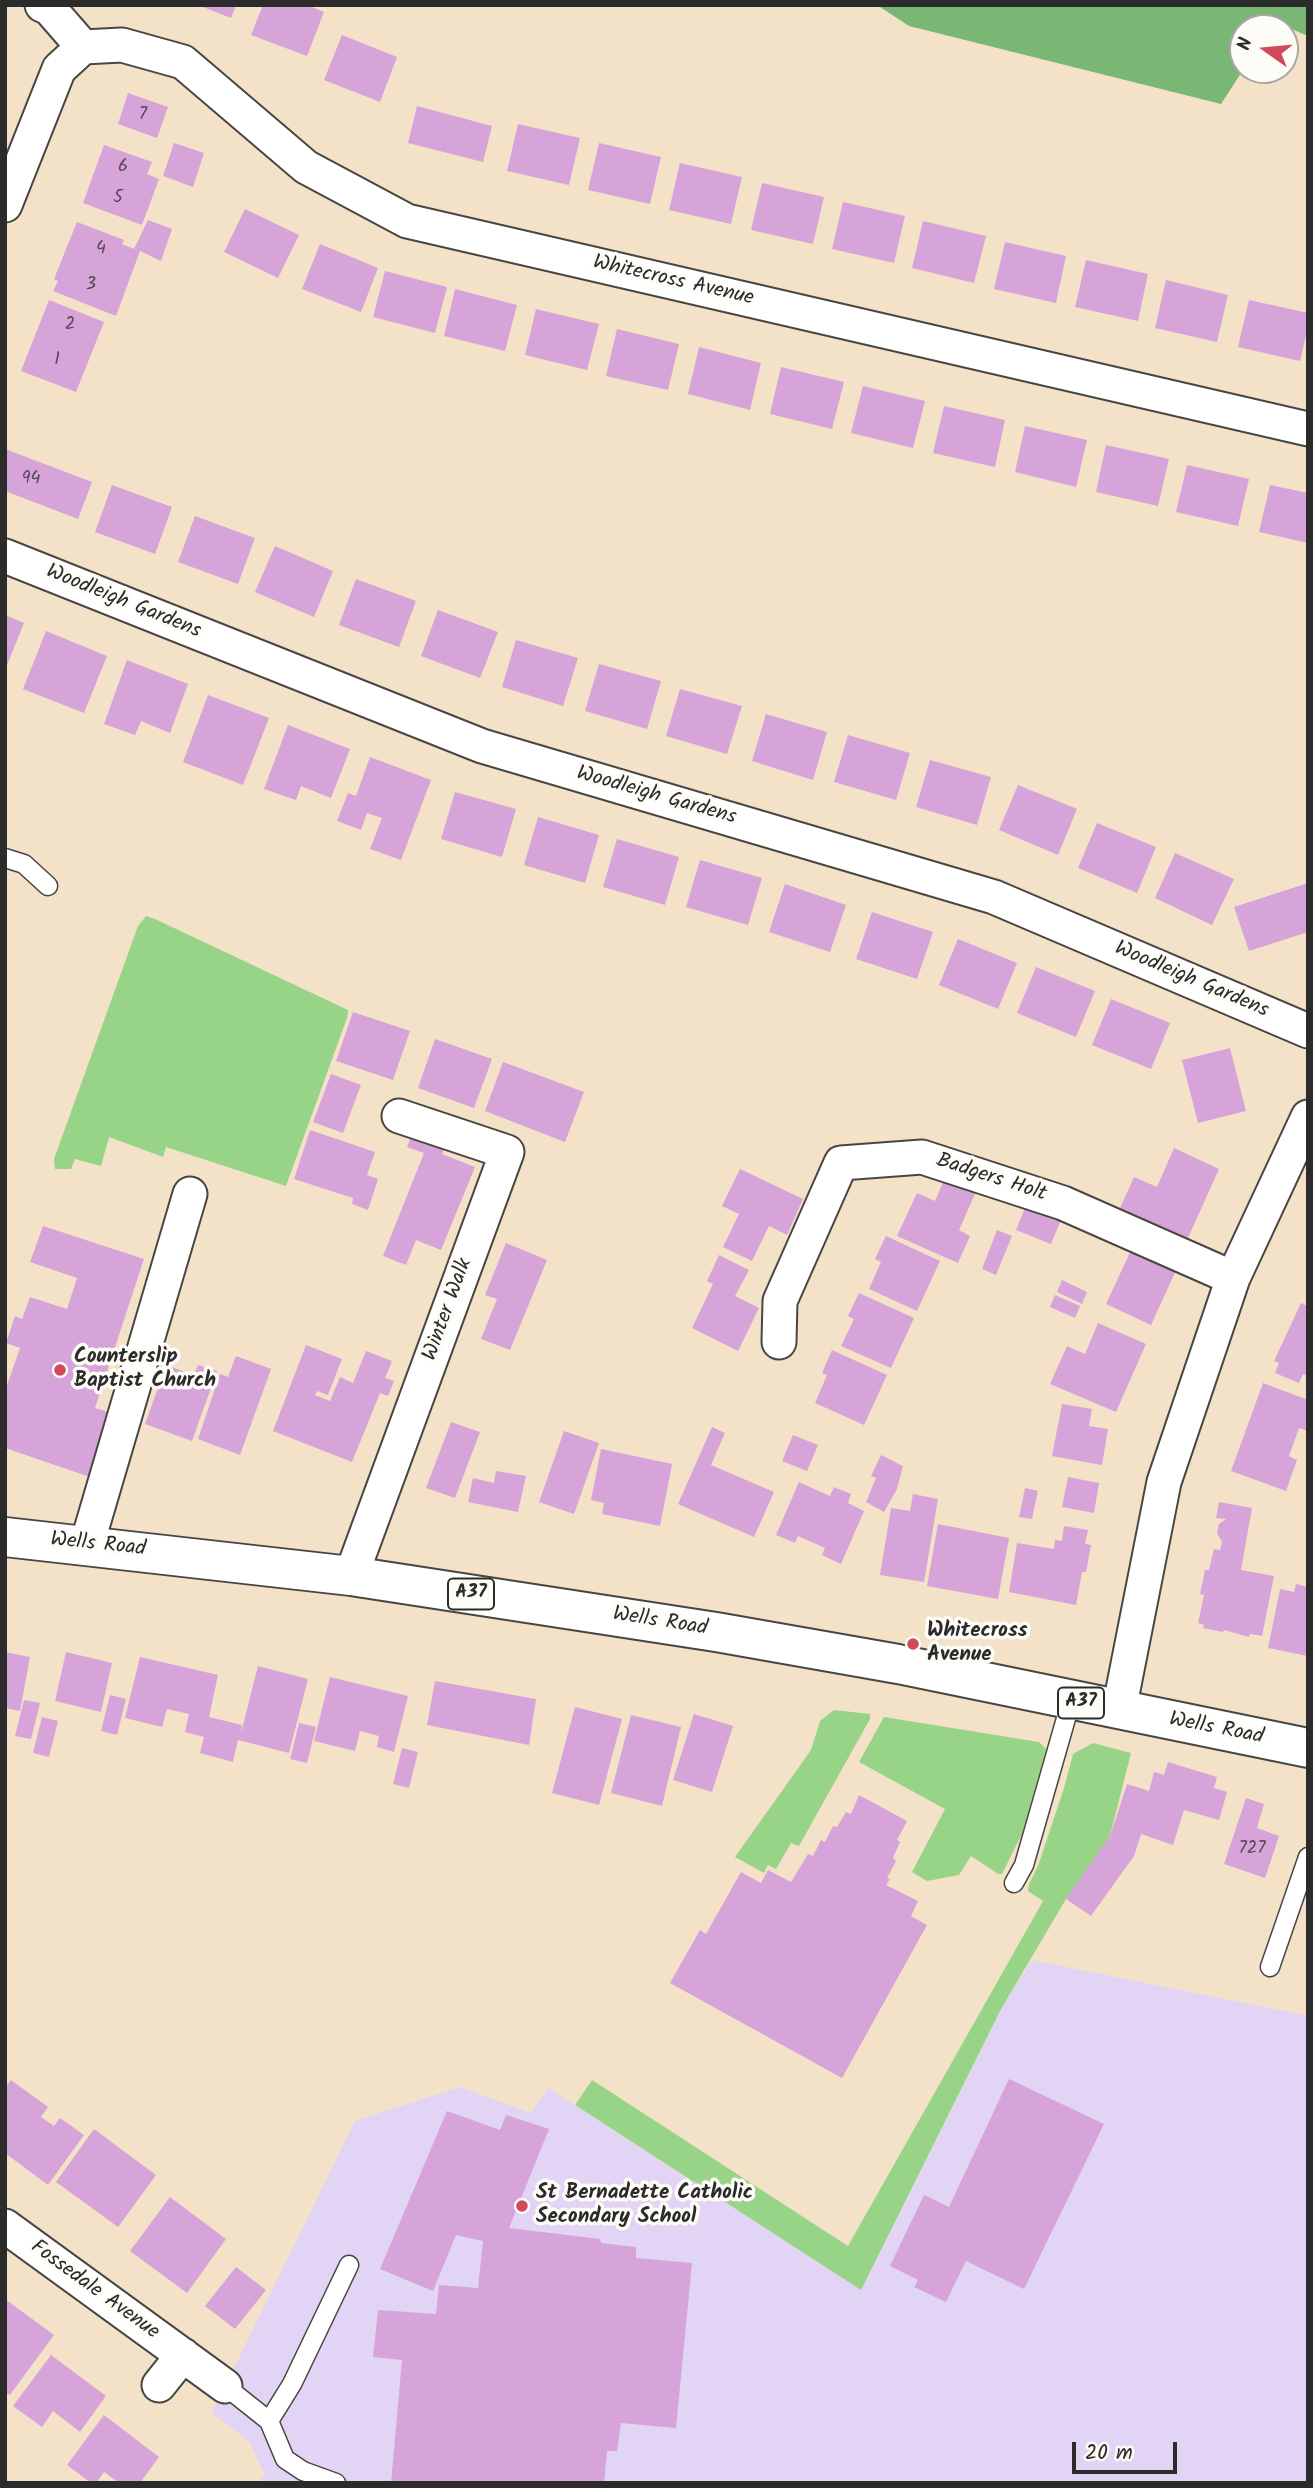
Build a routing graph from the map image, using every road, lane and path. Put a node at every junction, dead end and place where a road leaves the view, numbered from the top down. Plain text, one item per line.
1 (42, 5) edge
2 (83, 47) junction
3 (6, 200) edge
4 (1308, 429) edge
5 (5, 556) edge
6 (5, 858) edge
7 (48, 886) dead end
8 (1308, 1031) edge
9 (399, 1116) dead end
10 (1308, 1117) edge
11 (190, 1194) dead end
12 (1233, 1278) junction
13 (779, 1342) dead end
14 (5, 1537) edge
15 (87, 1544) junction
16 (351, 1576) junction
17 (1071, 1701) junction
18 (1119, 1710) junction
19 (1308, 1748) edge
20 (1308, 1857) edge
21 (1014, 1883) dead end
22 (1270, 1967) dead end
23 (5, 2227) edge
24 (349, 2265) dead end
25 (183, 2355) junction
26 (159, 2385) dead end
27 (225, 2386) joint
28 (269, 2421) junction
29 (336, 2483) edge

1 - 2 street
2 - 3 street
2 - 4 street, Whitecross Avenue
5 - 8 street, Woodleigh Gardens
6 - 7 lane
9 - 16 street, Winter Walk
10 - 12 street
11 - 15 street
12 - 13 street, Badgers Holt
12 - 18 street
14 - 15 highway, Wells Road / A37
15 - 16 highway, Wells Road / A37
16 - 17 highway, Wells Road / A37
17 - 18 highway, Wells Road / A37
17 - 21 lane
18 - 19 highway, Wells Road / A37
20 - 22 lane
23 - 25 street, Fossedale Avenue
24 - 28 lane
25 - 26 street
25 - 27 street, Fossedale Avenue
27 - 28 lane
28 - 29 lane

